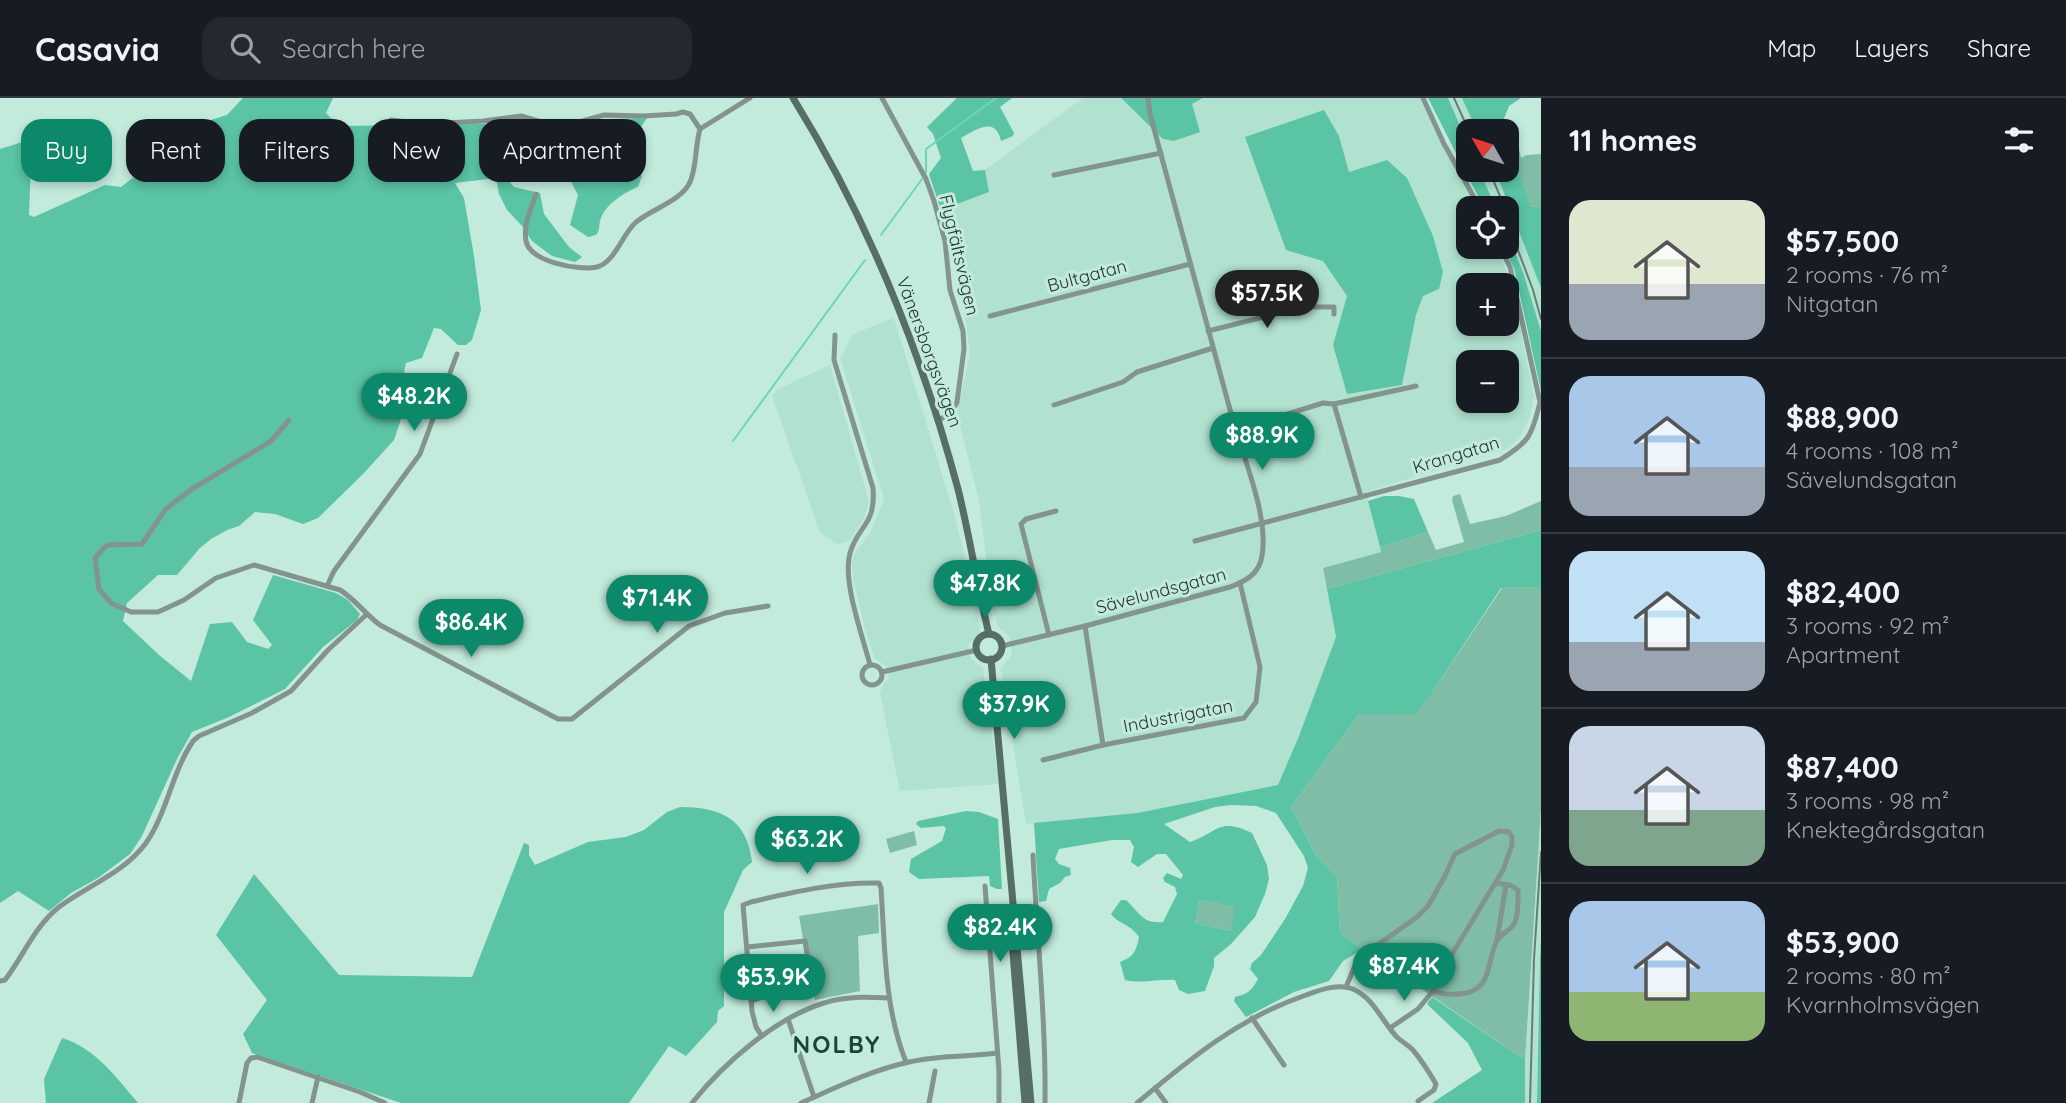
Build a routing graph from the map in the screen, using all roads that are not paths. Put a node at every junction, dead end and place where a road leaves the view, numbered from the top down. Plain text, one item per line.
1 (750, 98) edge
2 (793, 98) edge
3 (882, 98) edge
4 (1148, 98) edge
5 (1423, 98) edge
6 (465, 122) edge
7 (699, 129) junction
8 (1161, 153) junction
9 (1054, 175) dead end
10 (536, 194) dead end
11 (1473, 196) edge
12 (1506, 259) edge
13 (1190, 264) junction
14 (1334, 314) dead end
15 (990, 316) dead end
16 (1208, 331) junction
17 (835, 335) dead end
18 (1213, 348) junction
19 (457, 354) dead end
20 (1416, 386) dead end
21 (1334, 404) junction
22 (1054, 405) dead end
23 (939, 420) junction
24 (289, 421) dead end
25 (1235, 430) junction
26 (1361, 497) junction
27 (1056, 512) dead end
28 (1263, 523) junction
29 (1195, 541) dead end
30 (1240, 583) junction
31 (327, 586) junction
32 (768, 606) dead end
33 (366, 615) junction
34 (1085, 626) junction
35 (989, 634) junction
36 (1049, 635) junction
37 (1002, 646) junction
38 (977, 650) junction
39 (991, 659) junction
40 (870, 666) junction
41 (881, 672) junction
42 (1103, 745) junction
43 (1043, 760) dead end
44 (1006, 822) junction
45 (1033, 855) dead end
46 (1495, 883) junction
47 (1506, 885) junction
48 (985, 886) dead end
49 (1497, 940) junction
50 (747, 947) junction
51 (0, 981) edge
52 (1346, 987) junction
53 (1433, 991) junction
54 (888, 998) junction
55 (751, 1001) junction
56 (1252, 1018) junction
57 (788, 1019) junction
58 (1390, 1028) junction
59 (762, 1036) junction
60 (997, 1054) junction
61 (906, 1062) junction
62 (1284, 1065) dead end
63 (935, 1071) dead end
64 (318, 1077) junction
65 (1155, 1088) junction
66 (814, 1097) junction
67 (1418, 1101) dead end
68 (694, 1102) edge
69 (239, 1103) edge
70 (312, 1103) edge
71 (385, 1103) edge
72 (801, 1103) edge
73 (929, 1103) edge
74 (999, 1103) edge
75 (1025, 1103) edge
76 (1031, 1103) edge
77 (1045, 1103) edge
78 (1137, 1103) edge
79 (1166, 1103) edge

1 - 7 street
2 - 23 main road, Vänersborgsvägen
3 - 23 street, Flygfältsvägen
4 - 8 street, Sävelundsgatan
5 - 11 street
6 - 7 street
7 - 10 street
8 - 9 street
8 - 13 street, Sävelundsgatan
12 - 26 street, Krangatan
13 - 15 street, Bultgatan
13 - 16 street, Sävelundsgatan
14 - 16 street
16 - 18 street, Sävelundsgatan
17 - 40 street
18 - 22 street
18 - 25 street, Sävelundsgatan
19 - 31 street
20 - 21 street
21 - 25 street
21 - 26 street
23 - 35 main road, Vänersborgsvägen
24 - 31 street
25 - 28 street, Sävelundsgatan
26 - 28 street, Krangatan
27 - 36 street
28 - 29 street, Krangatan
28 - 30 street, Sävelundsgatan
30 - 34 street, Sävelundsgatan
30 - 42 street, Industrigatan
31 - 33 street
32 - 33 street
33 - 51 street
34 - 36 street, Sävelundsgatan
34 - 42 street, Industrigatan
35 - 37 main road
35 - 38 main road
36 - 37 street, Sävelundsgatan
37 - 39 main road
38 - 39 main road
38 - 41 street
39 - 44 main road
40 - 41 street
40 - 41 street
42 - 43 street, Industrigatan
44 - 75 main road
44 - 76 main road
45 - 77 street
46 - 47 street
46 - 52 street
46 - 53 street
47 - 49 street
47 - 49 street
48 - 60 street
49 - 53 street
50 - 54 street
50 - 55 street
50 - 55 street
52 - 56 street
52 - 58 street
53 - 58 street
54 - 57 street
54 - 61 street
55 - 59 street
56 - 62 street
56 - 65 street
57 - 59 street
57 - 66 street
58 - 67 street
59 - 68 street
60 - 61 street
60 - 74 street
61 - 66 street
63 - 73 street
64 - 69 street
64 - 70 street
64 - 71 street
65 - 78 street
65 - 79 street
66 - 72 street

